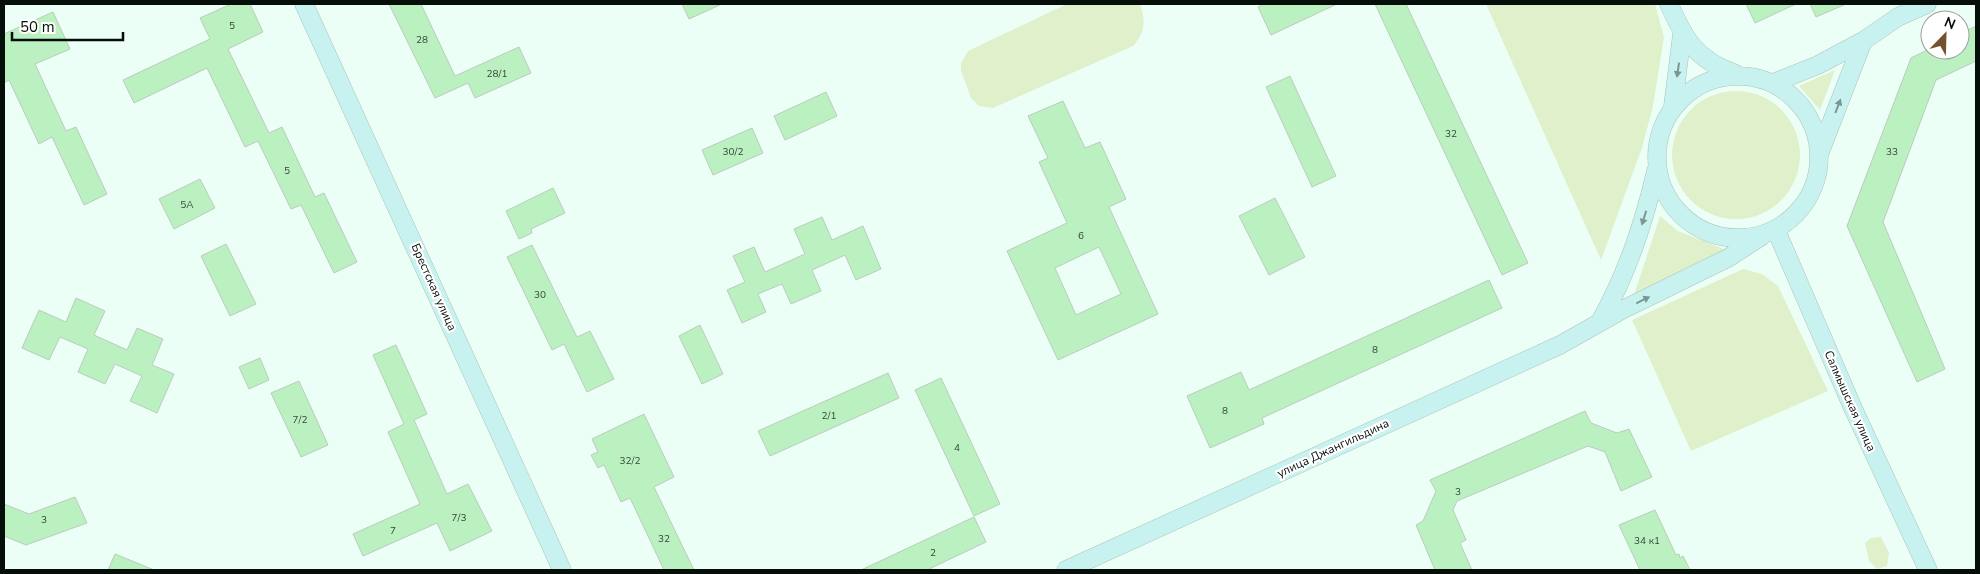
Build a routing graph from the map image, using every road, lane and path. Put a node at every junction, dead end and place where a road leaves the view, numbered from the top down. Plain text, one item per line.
1 (304, 4) edge
2 (1669, 4) edge
3 (1927, 4) edge
4 (1682, 34) junction
5 (1863, 41) junction
6 (1738, 75) junction
7 (1773, 83) junction
8 (1672, 106) junction
9 (1820, 152) junction
10 (1656, 171) junction
11 (1769, 233) junction
12 (1600, 323) junction
13 (562, 570) edge
14 (1066, 570) edge
15 (1928, 570) edge

1 - 13 main road, Брестская улица
2 - 4 main road
3 - 5 main road
4 - 6 main road
4 -> 8 main road
5 - 7 main road
9 -> 5 main road
6 - 7 main road
6 - 8 main road
7 - 9 main road
8 - 10 main road
9 - 11 main road
10 - 11 main road
10 -> 12 main road
12 -> 11 main road, улица Джангильдина
11 - 15 main road, Салмышская улица
12 - 14 main road, улица Джангильдина

